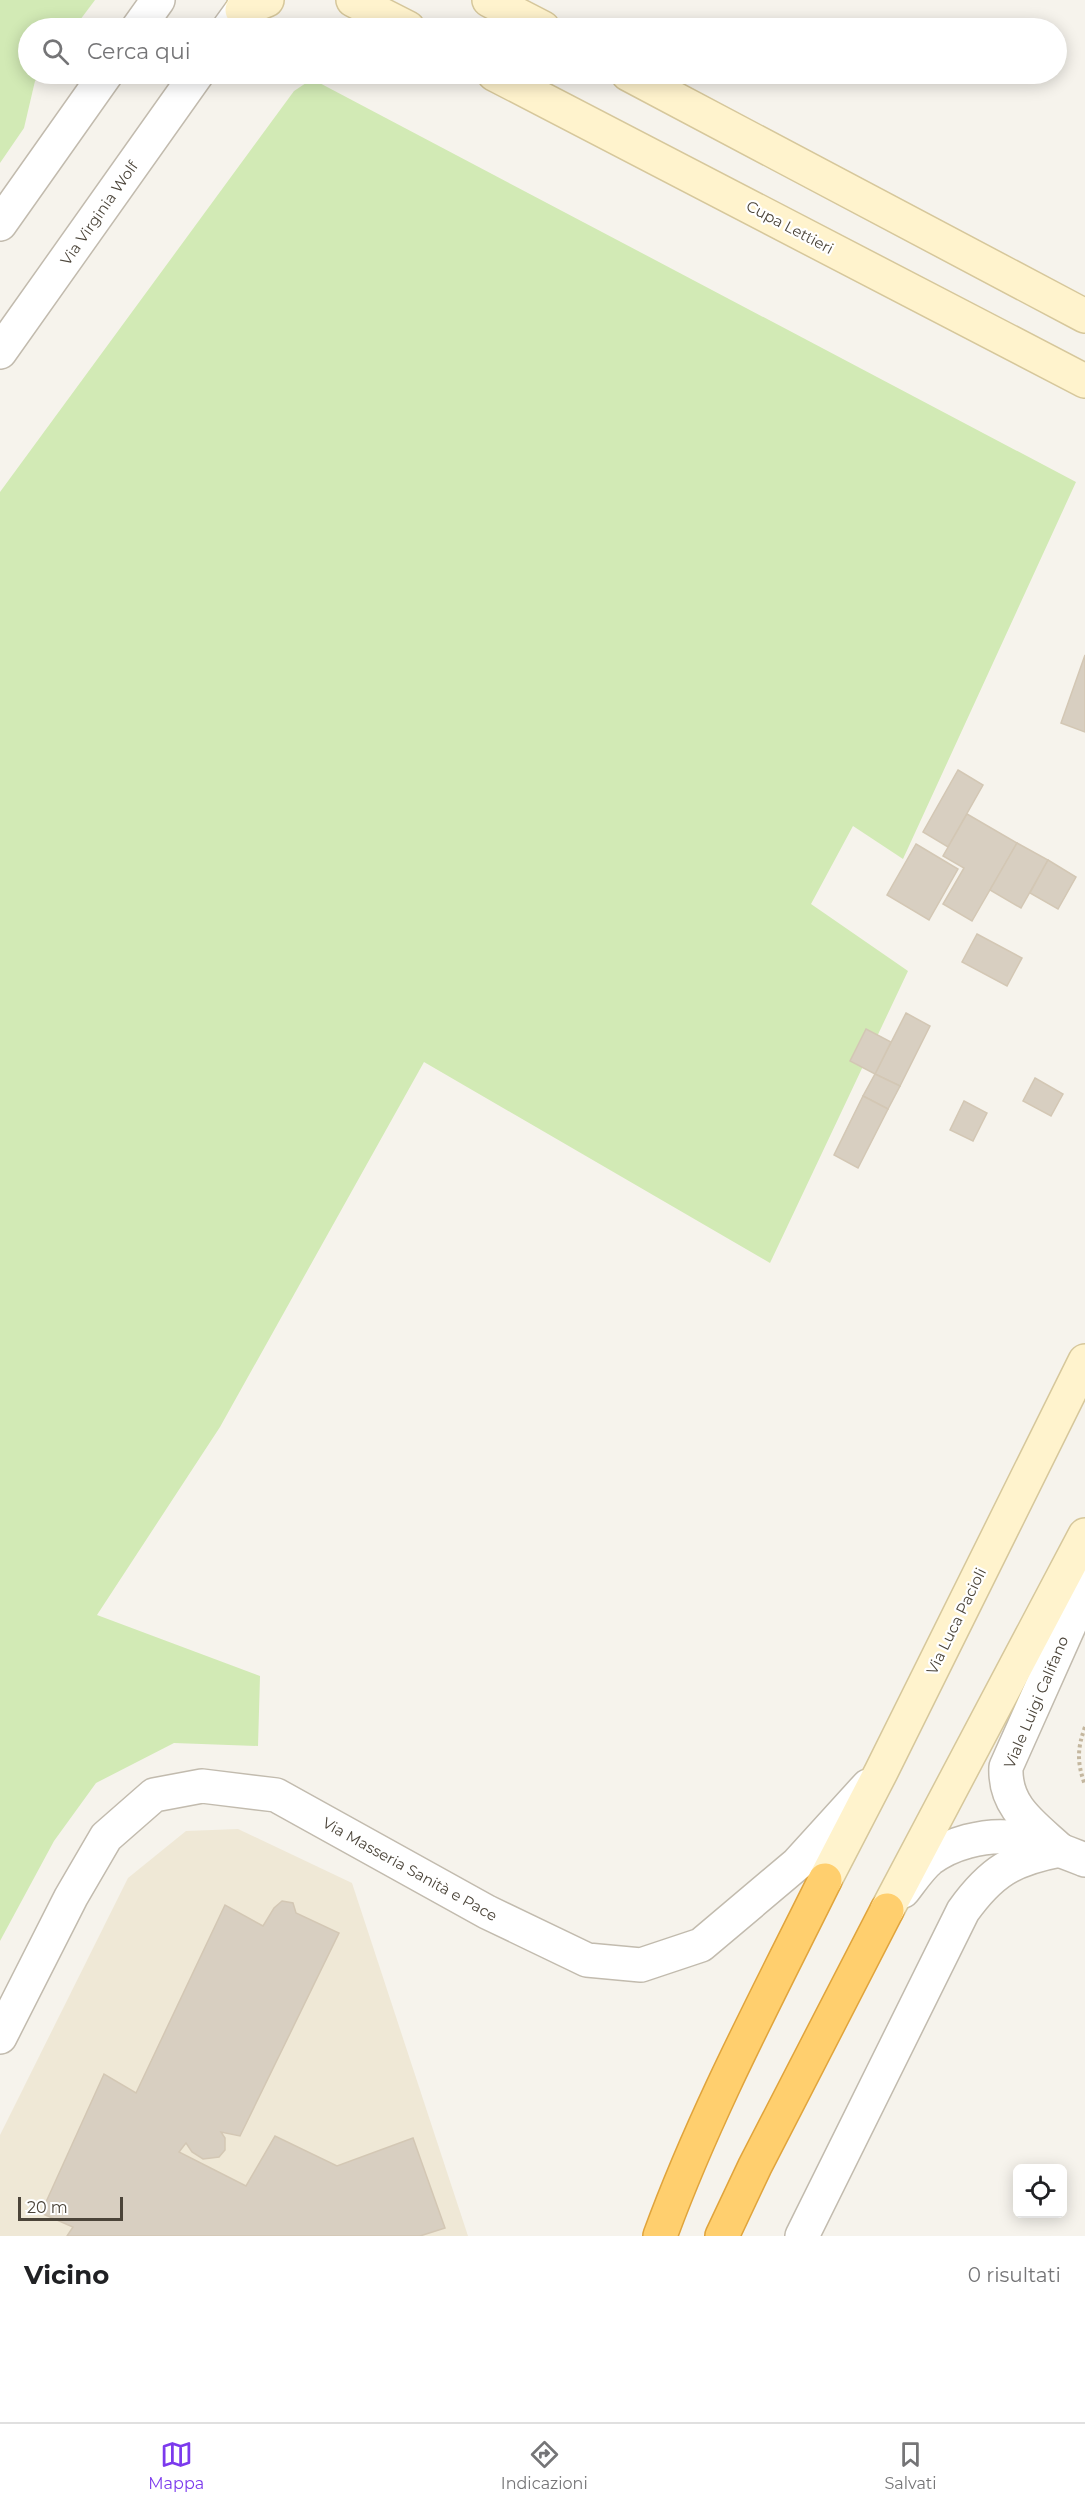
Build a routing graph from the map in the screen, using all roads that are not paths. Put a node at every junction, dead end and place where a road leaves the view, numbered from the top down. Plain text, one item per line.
1 (158, 0) edge
2 (353, 0) edge
3 (489, 0) edge
4 (145, 18) edge
5 (388, 18) edge
6 (524, 18) edge
7 (99, 84) edge
8 (190, 84) edge
9 (514, 84) edge
10 (647, 84) edge
11 (0, 224) edge
12 (1085, 316) edge
13 (0, 352) edge
14 (1085, 381) edge
15 (1085, 1361) edge
16 (1085, 1535) edge
17 (881, 1772) junction
18 (1072, 1855) edge
19 (825, 1880) joint
20 (888, 1910) junction
21 (0, 2037) edge
22 (660, 2236) edge
23 (722, 2236) edge
24 (802, 2236) edge

1 - 4 street
2 - 5 main road
3 - 6 main road
7 - 11 street
8 - 13 street, Via Virginia Wolf
9 - 14 main road, Cupa Lettieri
10 - 12 main road
15 - 17 main road, Via Luca Pacioli
16 - 18 street, Viale Luigi Califano
16 - 20 main road
17 - 19 main road, Via Luca Pacioli
17 - 21 street, Via Masseria Sanità e Pace
18 - 20 street
18 - 24 street
19 - 22 highway
20 - 23 highway

